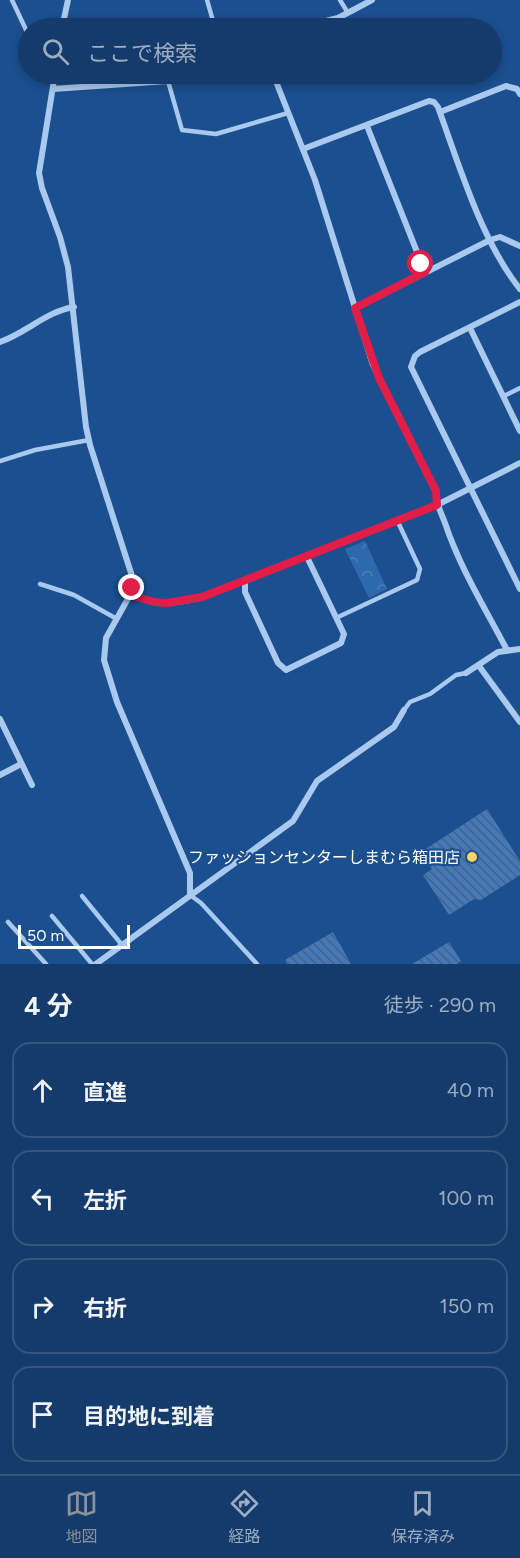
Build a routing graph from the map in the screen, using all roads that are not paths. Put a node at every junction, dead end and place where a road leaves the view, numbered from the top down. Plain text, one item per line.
1 (12, 0) edge
2 (68, 0) edge
3 (207, 0) edge
4 (340, 0) edge
5 (372, 0) edge
6 (349, 13) junction
7 (20, 18) edge
8 (64, 18) edge
9 (212, 18) edge
10 (338, 18) edge
11 (54, 84) edge
12 (125, 84) edge
13 (169, 84) edge
14 (277, 84) edge
15 (53, 89) junction
16 (520, 94) edge
17 (440, 112) junction
18 (288, 113) junction
19 (367, 126) junction
20 (303, 149) junction
21 (490, 240) junction
22 (520, 246) edge
23 (425, 272) junction
24 (520, 289) edge
25 (520, 302) edge
26 (74, 307) junction
27 (355, 308) junction
28 (470, 328) junction
29 (0, 342) edge
30 (520, 388) edge
31 (504, 396) junction
32 (520, 431) edge
33 (89, 440) junction
34 (0, 461) edge
35 (520, 463) edge
36 (471, 488) junction
37 (437, 505) junction
38 (397, 520) junction
39 (307, 556) junction
40 (245, 581) junction
41 (40, 584) dead end
42 (520, 589) edge
43 (130, 595) junction
44 (336, 618) junction
45 (117, 619) junction
46 (520, 649) edge
47 (507, 650) junction
48 (479, 666) junction
49 (466, 673) joint
50 (405, 710) joint
51 (0, 719) edge
52 (520, 722) edge
53 (21, 764) junction
54 (0, 774) edge
55 (32, 785) dead end
56 (190, 894) junction
57 (82, 896) dead end
58 (52, 916) dead end
59 (8, 922) dead end
60 (122, 945) junction
61 (46, 964) edge
62 (92, 964) edge
63 (96, 964) edge
64 (256, 964) edge

1 - 7 lane
2 - 8 street
3 - 9 lane
4 - 6 lane
5 - 6 street
6 - 10 street
11 - 15 street
12 - 15 street
13 - 18 lane
14 - 18 street
15 - 26 street
16 - 17 street
17 - 19 street
17 - 21 street
18 - 20 street
19 - 20 street
19 - 23 street
20 - 27 street
21 - 22 street
21 - 23 street
21 - 24 street
23 - 27 street
25 - 28 street
26 - 29 street
26 - 33 street
27 - 37 street
28 - 31 street
28 - 36 street
30 - 31 lane
31 - 32 street
33 - 34 lane
33 - 43 street
35 - 36 street
36 - 37 street
36 - 42 street
37 - 38 street
37 - 47 street
38 - 39 street
38 - 44 lane
39 - 40 street
39 - 44 street
40 - 43 street
40 - 44 street
41 - 45 lane
43 - 45 street
45 - 56 street
46 - 47 street
47 - 48 street
48 - 49 street
48 - 52 street
49 - 50 lane
50 - 56 street
51 - 53 street
53 - 54 street
53 - 55 street
56 - 60 street
56 - 64 lane
57 - 60 lane
58 - 62 lane
59 - 61 lane
60 - 63 street

